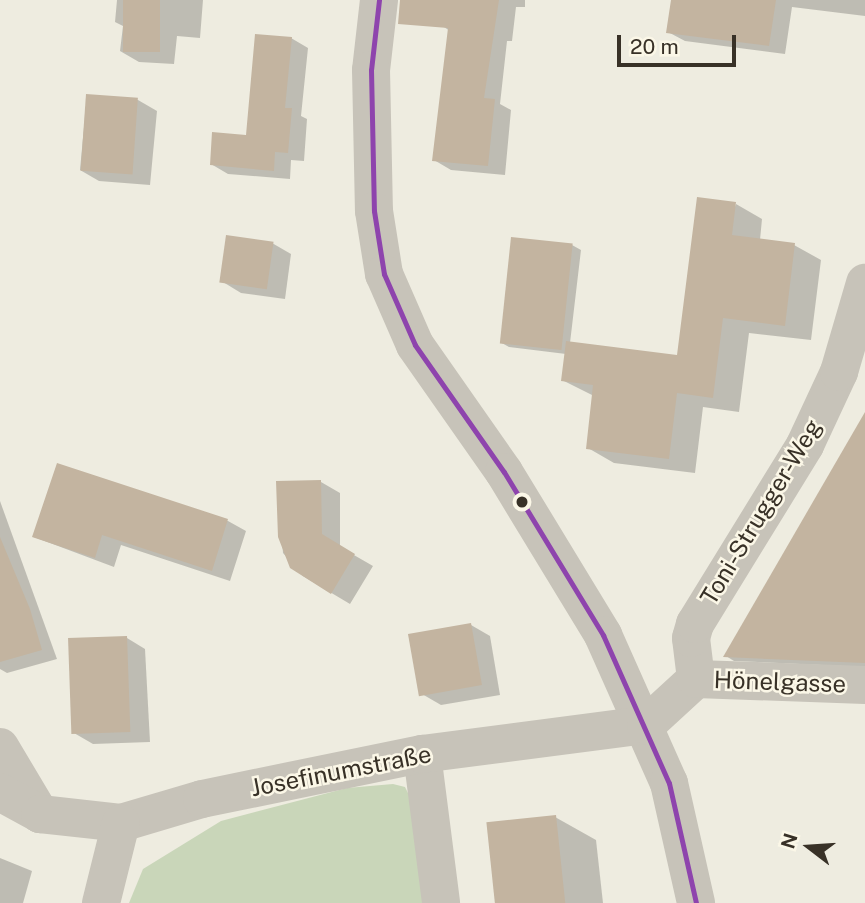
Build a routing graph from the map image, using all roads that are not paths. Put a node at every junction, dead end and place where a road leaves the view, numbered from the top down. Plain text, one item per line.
1 (379, 0) edge
2 (865, 283) edge
3 (696, 679) junction
4 (865, 685) edge
5 (646, 725) junction
6 (0, 747) edge
7 (422, 754) junction
8 (0, 792) edge
9 (40, 814) junction
10 (121, 823) junction
11 (101, 903) edge
12 (441, 903) edge
13 (696, 903) edge

1 - 5 street
2 - 3 street, Toni-Strugger-Weg
3 - 4 street, Hönelgasse
3 - 5 street
5 - 7 street, Josefinumstraße
5 - 13 street
6 - 9 street
7 - 10 street, Josefinumstraße
7 - 12 street
8 - 9 street
9 - 10 street
10 - 11 street

